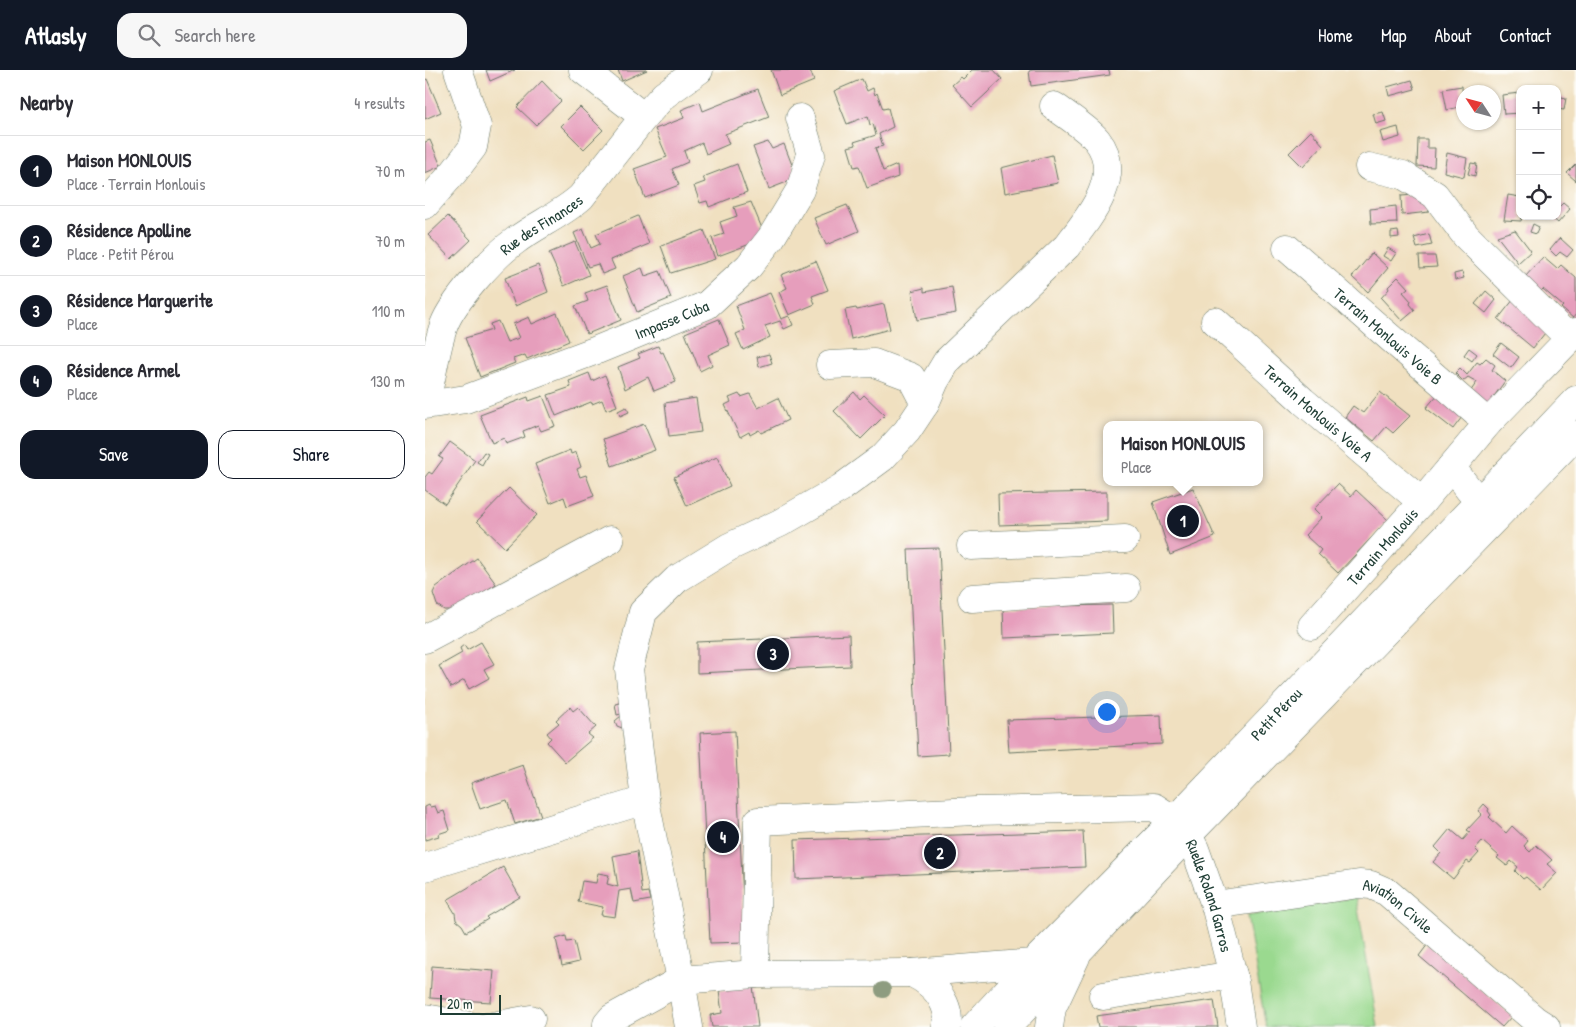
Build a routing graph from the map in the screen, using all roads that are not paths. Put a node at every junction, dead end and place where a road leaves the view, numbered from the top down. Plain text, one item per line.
1 (458, 70) edge
2 (583, 70) edge
3 (699, 70) edge
4 (1055, 106) dead end
5 (644, 117) junction
6 (800, 118) dead end
7 (1369, 168) dead end
8 (425, 205) edge
9 (1287, 248) dead end
10 (1215, 321) dead end
11 (1573, 336) edge
12 (830, 365) dead end
13 (1576, 400) edge
14 (425, 404) edge
15 (925, 404) junction
16 (1487, 423) junction
17 (1576, 435) edge
18 (1451, 467) junction
19 (1422, 502) junction
20 (1487, 510) junction
21 (1125, 539) dead end
22 (610, 540) dead end
23 (971, 546) dead end
24 (1126, 588) dead end
25 (972, 598) dead end
26 (1312, 626) dead end
27 (425, 639) edge
28 (1241, 750) joint
29 (645, 800) junction
30 (1181, 828) junction
31 (425, 867) edge
32 (1215, 905) junction
33 (1078, 952) junction
34 (1033, 963) junction
35 (911, 973) junction
36 (755, 974) junction
37 (1233, 975) junction
38 (681, 980) junction
39 (1103, 996) dead end
40 (425, 1018) edge
41 (531, 1019) dead end
42 (477, 1027) edge
43 (487, 1027) edge
44 (607, 1027) edge
45 (689, 1027) edge
46 (946, 1027) edge
47 (974, 1027) edge
48 (1007, 1027) edge
49 (1049, 1027) edge
50 (1241, 1027) edge
51 (1546, 1027) edge

1 - 8 main road
2 - 5 main road
3 - 5 main road, Rue des Finances
4 - 15 main road
5 - 14 main road, Rue des Finances
6 - 14 main road, Impasse Cuba
7 - 11 main road
9 - 16 main road, Terrain Monlouis Voie B
10 - 19 main road, Terrain Monlouis Voie A
11 - 16 main road, Terrain Monlouis
12 - 15 main road
13 - 20 main road, Petit Pérou
15 - 29 main road
16 - 18 main road, Terrain Monlouis
17 - 20 main road, Petit Pérou
18 - 19 main road, Terrain Monlouis
18 - 20 main road
19 - 26 main road, Terrain Monlouis
20 - 28 main road, Petit Pérou
20 - 30 main road, Petit Pérou
21 - 23 main road
22 - 27 main road
24 - 25 main road
28 - 30 main road, Ruelle Roland Garros
29 - 31 main road
29 - 38 main road
30 - 32 main road, Ruelle Roland Garros
30 - 33 main road, Petit Pérou
30 - 34 main road, Petit Pérou
30 - 36 main road
32 - 37 main road, Ruelle Roland Garros
32 - 51 main road, Aviation Civile
33 - 48 main road, Petit Pérou
33 - 49 main road
34 - 35 main road
34 - 47 main road, Petit Pérou
35 - 36 main road
35 - 46 main road
36 - 38 main road
37 - 39 main road
37 - 50 main road, Ruelle Roland Garros
38 - 44 main road
38 - 45 main road
40 - 42 main road
41 - 43 main road

